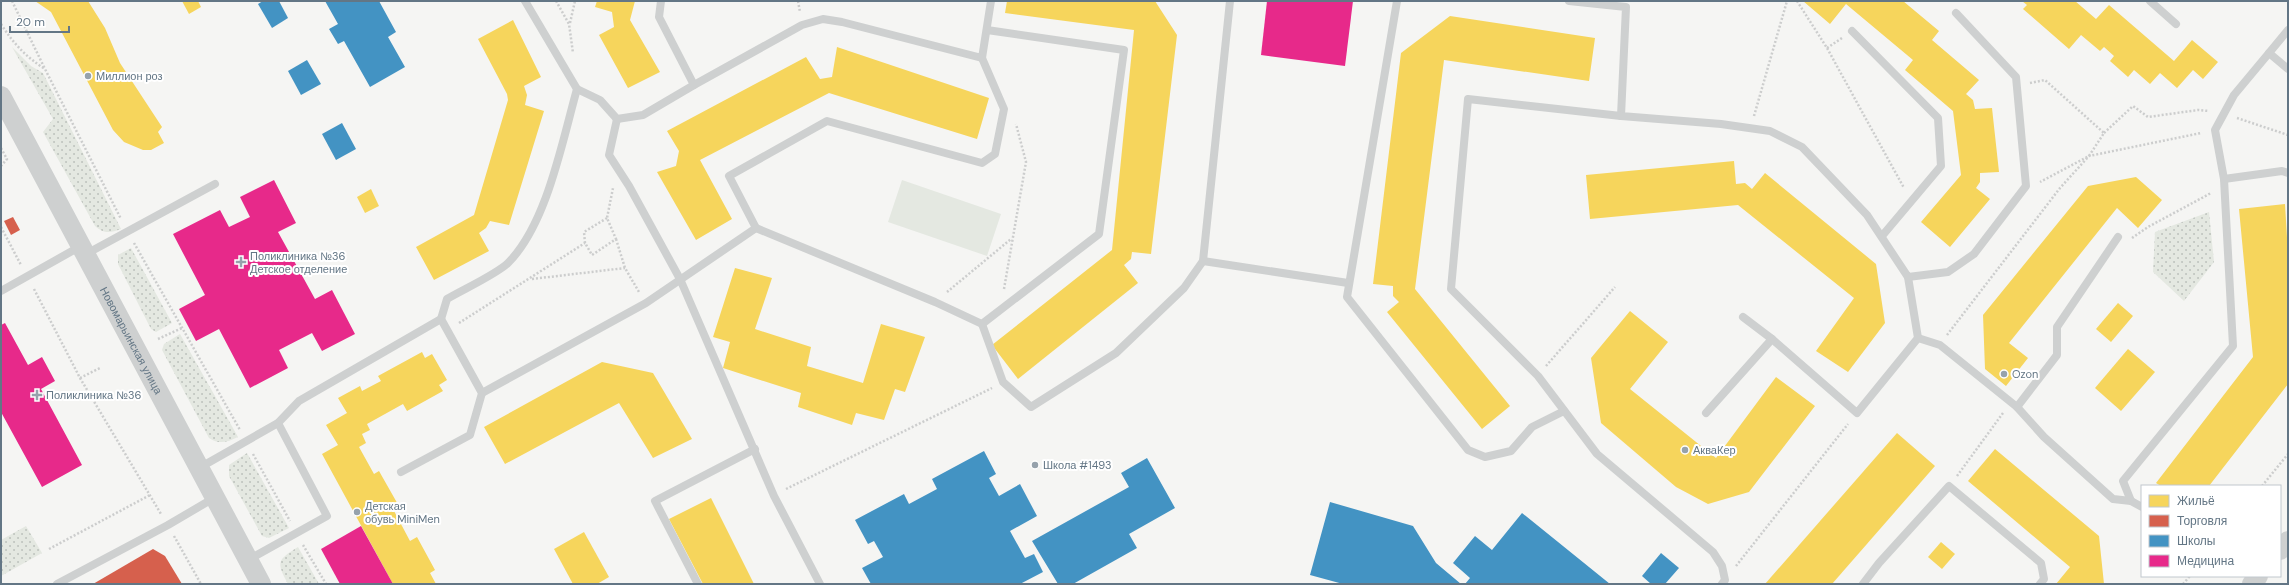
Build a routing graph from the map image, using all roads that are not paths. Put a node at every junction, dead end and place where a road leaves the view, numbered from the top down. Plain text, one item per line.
1 (525, 1) edge
2 (661, 1) edge
3 (991, 1) edge
4 (1230, 1) edge
5 (1397, 1) edge
6 (1569, 1) edge
7 (2150, 1) edge
8 (1956, 13) dead end
9 (2176, 24) dead end
10 (987, 30) junction
11 (2288, 30) edge
12 (1852, 31) dead end
13 (2269, 53) junction
14 (982, 58) junction
15 (2288, 70) edge
16 (694, 86) junction
17 (577, 89) junction
18 (1, 96) edge
19 (1621, 116) junction
20 (617, 119) junction
21 (2288, 173) edge
22 (2224, 183) junction
23 (215, 184) dead end
24 (756, 228) junction
25 (1882, 236) junction
26 (2118, 237) road end
27 (83, 250) junction
28 (1203, 261) junction
29 (1908, 276) junction
30 (680, 279) junction
31 (1348, 283) junction
32 (1, 291) edge
33 (1743, 317) dead end
34 (441, 319) junction
35 (982, 324) junction
36 (1918, 338) junction
37 (1772, 339) junction
38 (482, 394) junction
39 (2014, 405) junction
40 (1564, 411) junction
41 (1706, 413) dead end
42 (278, 423) junction
43 (755, 449) junction
44 (200, 468) junction
45 (401, 472) dead end
46 (214, 498) junction
47 (2131, 501) junction
48 (2141, 506) edge
49 (2288, 541) edge
50 (2281, 549) edge
51 (248, 560) junction
52 (1724, 582) edge
53 (57, 584) edge
54 (261, 584) edge
55 (698, 584) edge
56 (820, 584) edge
57 (1863, 584) edge
58 (2040, 584) edge

1 - 17 lane
2 - 16 lane
3 - 10 lane
4 - 28 lane
5 - 31 lane
6 - 19 lane
7 - 9 lane
8 - 29 lane
10 - 14 lane
10 - 35 lane
11 - 13 lane
12 - 25 lane
13 - 15 lane
13 - 22 lane
14 - 16 lane
14 - 24 lane
16 - 20 lane
17 - 20 lane
17 - 34 lane
18 - 27 street, Новомарьинская улица
19 - 25 lane
19 - 40 lane
20 - 30 lane
21 - 22 lane
22 - 47 lane
23 - 27 lane
24 - 30 lane
24 - 35 lane
25 - 29 lane
26 - 39 lane
27 - 32 lane
27 - 44 street, Новомарьинская улица
28 - 31 lane
28 - 35 lane
29 - 36 lane
30 - 38 lane
30 - 43 lane
31 - 40 lane
33 - 37 lane
34 - 38 lane
34 - 42 lane
36 - 37 lane
36 - 39 lane
37 - 41 lane
38 - 45 lane
39 - 47 lane
40 - 52 lane
42 - 44 lane
42 - 51 lane
43 - 55 lane
43 - 56 lane
44 - 46 street, Новомарьинская улица
46 - 51 street, Новомарьинская улица
46 - 53 lane
47 - 48 lane
49 - 50 street
51 - 54 street, Новомарьинская улица
57 - 58 lane

